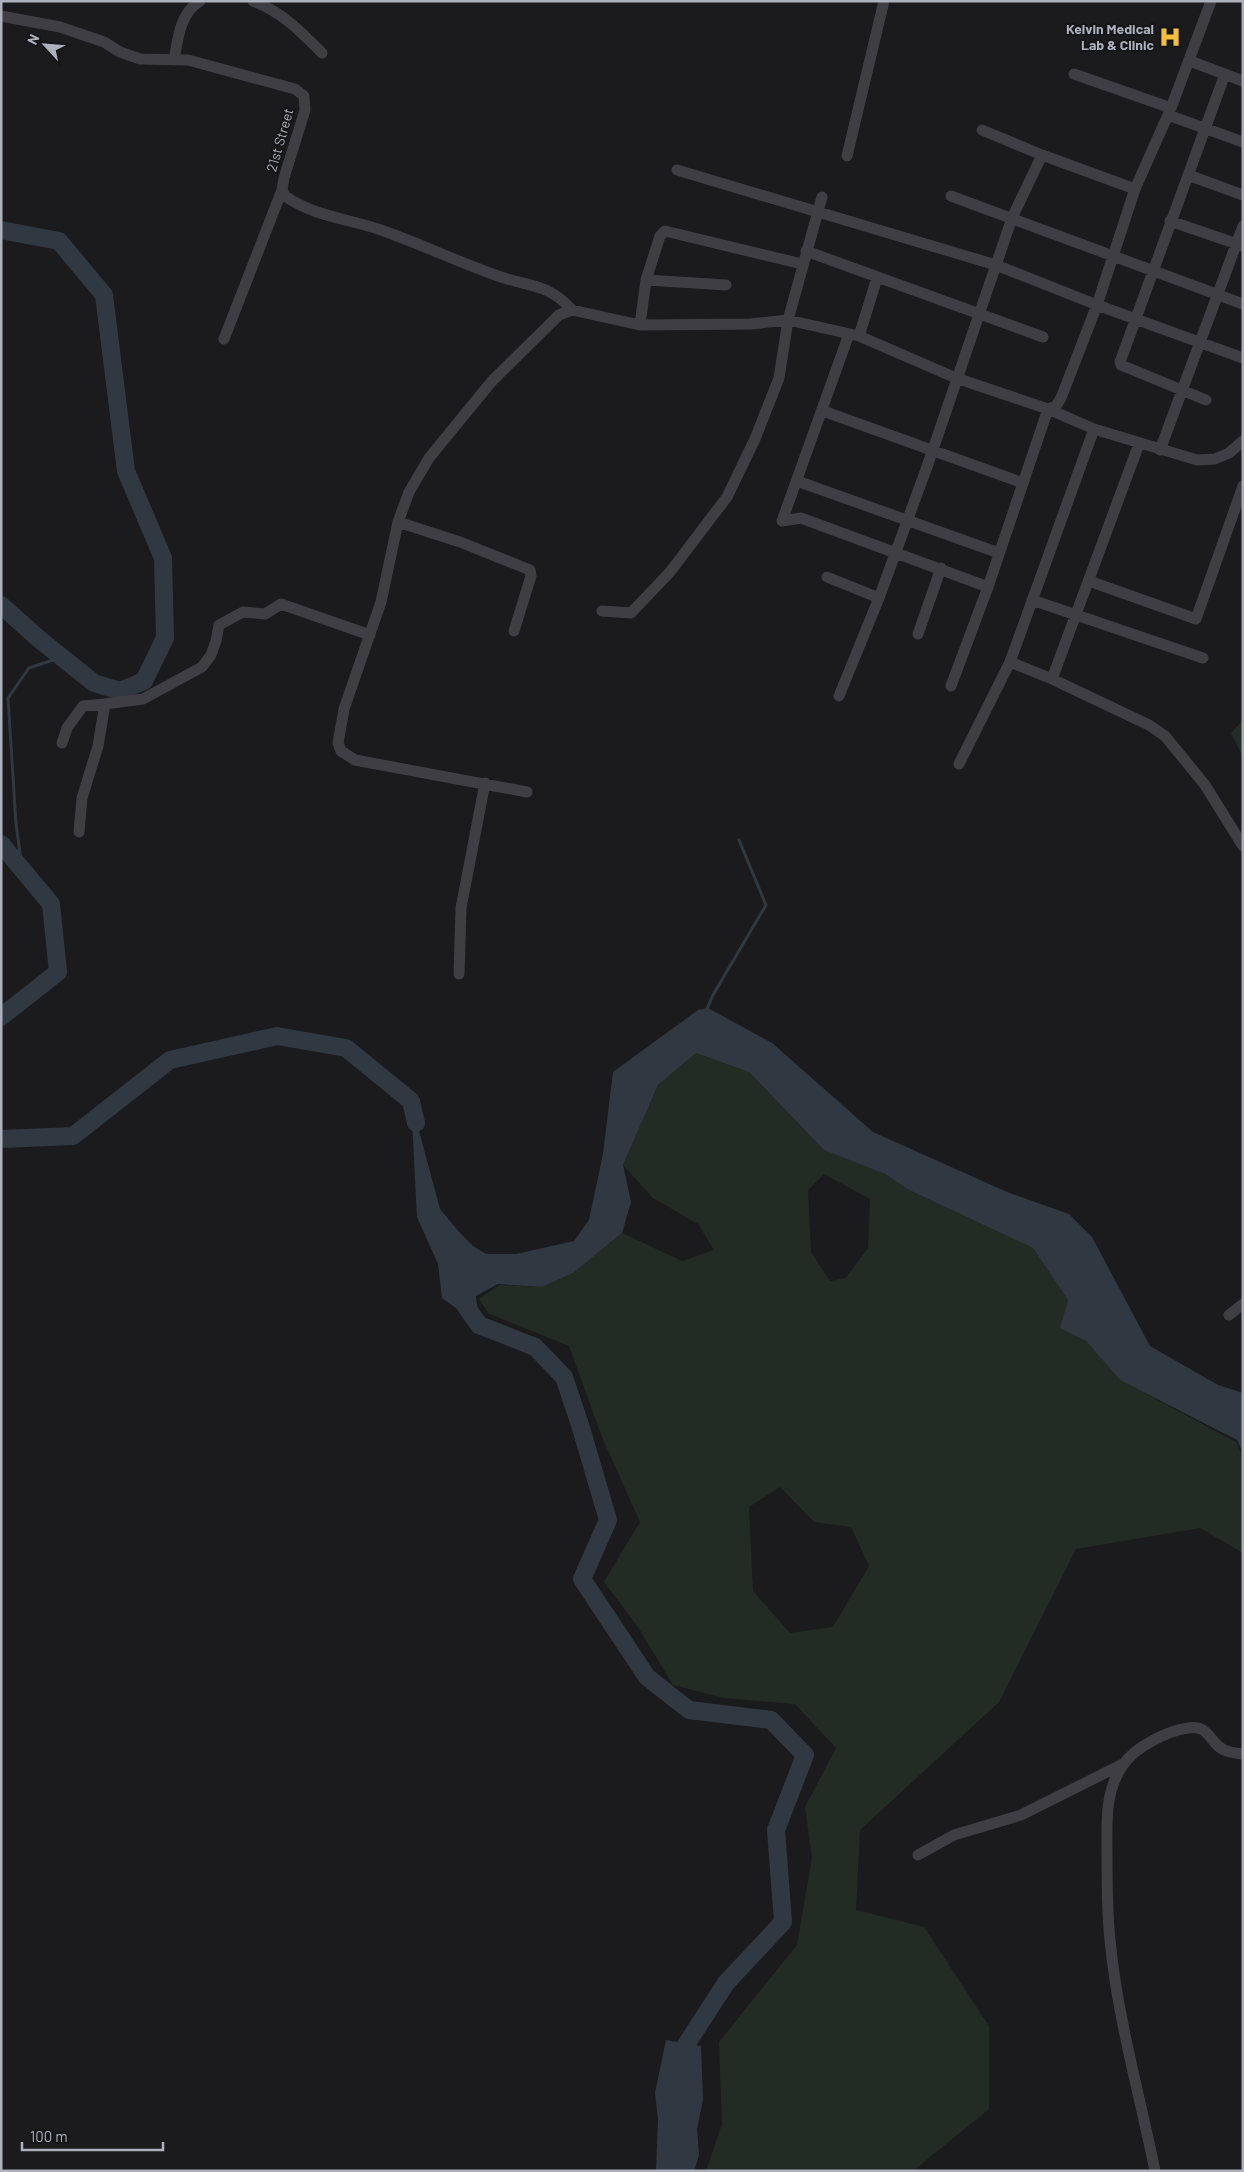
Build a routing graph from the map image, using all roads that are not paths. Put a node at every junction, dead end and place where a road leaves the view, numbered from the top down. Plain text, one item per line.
1 (200, 1) edge
2 (253, 1) edge
3 (884, 1) edge
4 (1211, 1) edge
5 (1, 16) edge
6 (322, 53) dead end
7 (174, 60) junction
8 (1190, 61) junction
9 (1074, 74) dead end
10 (1225, 74) junction
11 (1243, 82) edge
12 (1170, 111) junction
13 (1205, 128) junction
14 (982, 130) dead end
15 (1243, 142) edge
16 (1042, 155) junction
17 (847, 156) dead end
18 (677, 170) dead end
19 (1188, 175) junction
20 (1135, 188) junction
21 (282, 190) junction
22 (1243, 195) edge
23 (951, 196) dead end
24 (822, 197) dead end
25 (818, 212) junction
26 (1012, 218) junction
27 (1170, 221) junction
28 (1243, 226) edge
29 (1240, 245) edge
30 (806, 251) junction
31 (1112, 256) junction
32 (802, 264) junction
33 (996, 265) junction
34 (1152, 271) junction
35 (877, 278) junction
36 (646, 280) junction
37 (726, 285) dead end
38 (1217, 295) junction
39 (1243, 304) edge
40 (1097, 305) junction
41 (572, 310) junction
42 (978, 315) junction
43 (1136, 318) junction
44 (788, 320) junction
45 (640, 325) junction
46 (854, 335) junction
47 (1043, 337) dead end
48 (224, 339) dead end
49 (1200, 341) junction
50 (1243, 358) edge
51 (956, 378) junction
52 (1182, 389) junction
53 (1206, 400) dead end
54 (1048, 409) junction
55 (823, 411) junction
56 (1094, 429) junction
57 (1243, 441) edge
58 (1139, 444) junction
59 (932, 450) junction
60 (1160, 450) junction
61 (797, 481) junction
62 (1023, 483) junction
63 (1243, 486) edge
64 (907, 521) junction
65 (398, 522) junction
66 (896, 552) junction
67 (999, 553) junction
68 (941, 568) junction
69 (827, 577) dead end
70 (1090, 581) junction
71 (988, 586) junction
72 (879, 598) junction
73 (1032, 600) junction
74 (602, 610) dead end
75 (1077, 615) junction
76 (514, 631) dead end
77 (918, 634) dead end
78 (370, 635) junction
79 (1202, 658) dead end
80 (1010, 662) junction
81 (1052, 679) junction
82 (951, 686) dead end
83 (839, 696) dead end
84 (105, 704) junction
85 (62, 742) dead end
86 (959, 764) dead end
87 (485, 784) junction
88 (527, 792) dead end
89 (79, 832) dead end
90 (1243, 846) edge
91 (460, 974) dead end
92 (1243, 1304) edge
93 (1229, 1316) dead end
94 (1243, 1754) edge
95 (1123, 1764) junction
96 (918, 1855) dead end
97 (1155, 2171) edge

1 - 7 street
2 - 6 street
3 - 17 street
4 - 8 street
5 - 7 street, 21st Street
7 - 21 street, 21st Street
8 - 10 street
8 - 12 street
9 - 12 street
10 - 11 street
10 - 13 street
12 - 13 street
12 - 20 street
13 - 15 street
13 - 19 street
14 - 16 street
16 - 20 street
16 - 26 street
18 - 25 street
19 - 22 street
19 - 27 street
20 - 31 street
21 - 41 street, 21st Street
21 - 48 street
23 - 26 street
24 - 25 street
25 - 30 street
25 - 33 street
26 - 31 street
26 - 33 street
27 - 29 street
27 - 34 street
28 - 29 street
29 - 38 street
30 - 32 street
30 - 35 street
31 - 34 street
31 - 40 street
32 - 36 street
32 - 44 street
33 - 40 street
33 - 42 street
34 - 38 street
34 - 43 street
35 - 42 street
35 - 46 street
36 - 37 street
36 - 45 street
38 - 39 street
38 - 49 street
40 - 43 street
40 - 54 street
41 - 45 street
41 - 65 street
42 - 47 street
42 - 51 street
43 - 49 street
43 - 52 street
44 - 45 street
44 - 46 street
44 - 74 street
46 - 51 street
46 - 55 street
49 - 50 street
49 - 52 street
51 - 54 street
51 - 59 street
52 - 53 street
52 - 60 street
54 - 56 street
54 - 62 street
55 - 59 street
55 - 61 street
56 - 58 street
56 - 73 street
57 - 60 street
58 - 60 street
58 - 70 street
59 - 62 street
59 - 64 street
61 - 64 street
61 - 66 street
62 - 67 street
63 - 70 street
64 - 66 street
64 - 67 street
65 - 76 street
65 - 78 street
66 - 68 street
66 - 72 street
67 - 71 street
68 - 71 street
68 - 77 street
69 - 72 street
70 - 75 street
71 - 82 street
72 - 83 street
73 - 75 street
73 - 80 street
75 - 79 street
75 - 81 street
78 - 84 street
78 - 87 street
80 - 81 street
80 - 86 street
81 - 90 street
84 - 85 street
84 - 89 street
87 - 88 street
87 - 91 street
92 - 93 street
94 - 95 street
95 - 96 street
95 - 97 street

